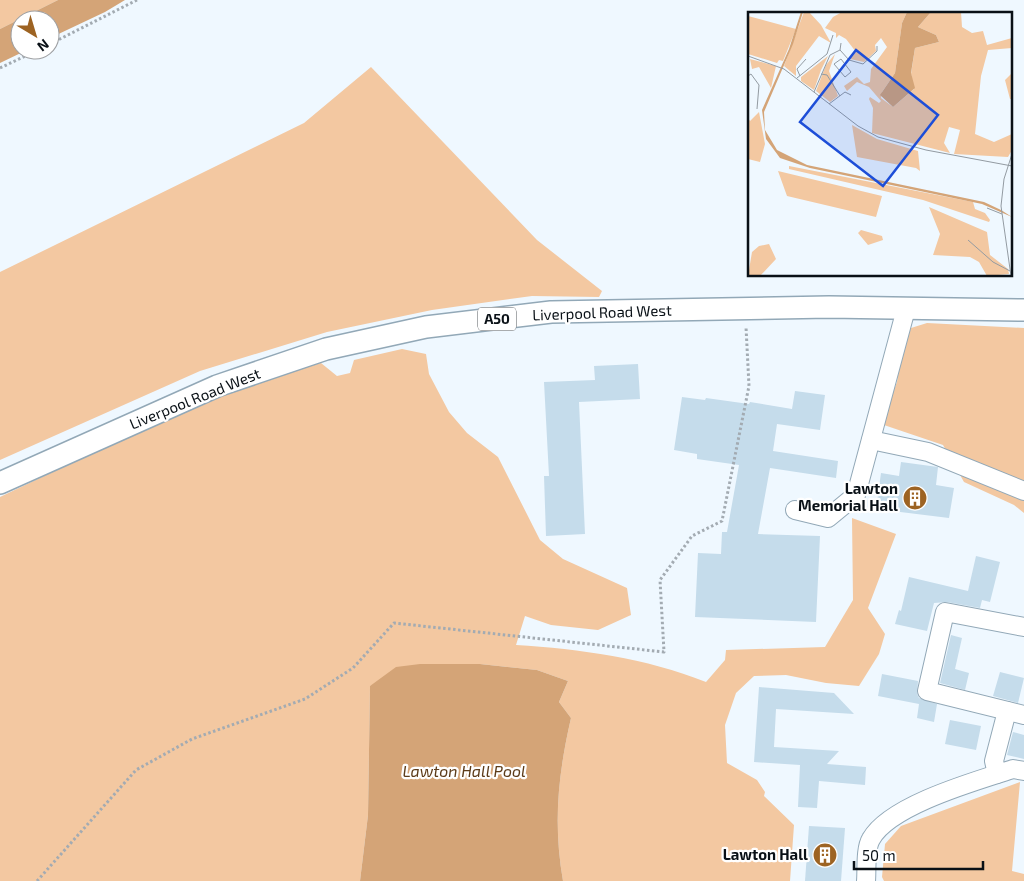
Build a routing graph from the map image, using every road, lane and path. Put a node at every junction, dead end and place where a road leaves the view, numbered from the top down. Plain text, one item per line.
1 (137, 0) edge
2 (60, 39) edge
3 (17, 60) edge
4 (0, 68) edge
5 (746, 309) junction
6 (906, 309) junction
7 (1024, 310) edge
8 (871, 440) junction
9 (0, 483) edge
10 (1024, 491) edge
11 (795, 510) dead end
12 (1024, 626) edge
13 (1016, 713) edge
14 (1024, 771) edge
15 (997, 774) junction
16 (37, 881) edge
17 (866, 881) edge

1 - 2 path
3 - 4 path
5 - 6 main road, Liverpool Road West / A50
5 - 9 main road, Liverpool Road West / A50
5 - 16 path
6 - 7 main road, Liverpool Road West / A50
6 - 8 street
8 - 10 street
8 - 11 street
12 - 13 street
13 - 15 street
14 - 15 street
15 - 17 street

